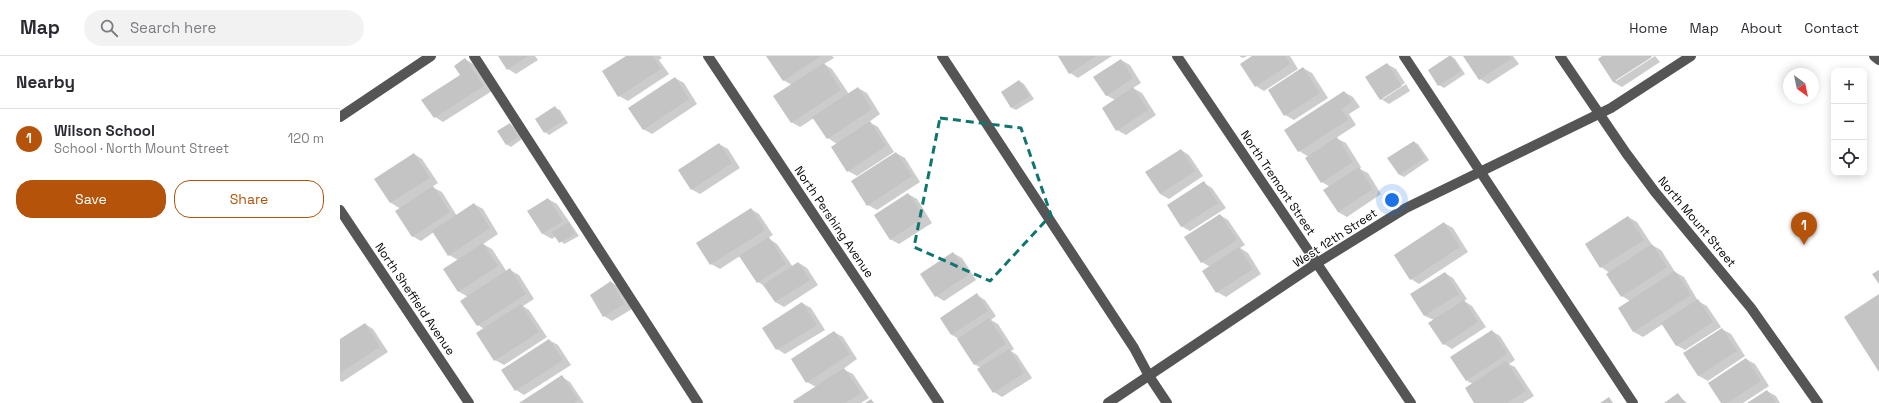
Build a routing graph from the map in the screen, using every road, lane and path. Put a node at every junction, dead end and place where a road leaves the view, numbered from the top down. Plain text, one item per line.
1 (431, 56) edge
2 (474, 56) edge
3 (708, 56) edge
4 (942, 56) edge
5 (1177, 56) edge
6 (1404, 56) edge
7 (1560, 56) edge
8 (1691, 56) edge
9 (1874, 56) edge
10 (1879, 60) edge
11 (1599, 114) junction
12 (340, 117) edge
13 (1480, 170) junction
14 (340, 210) edge
15 (1317, 263) junction
16 (1149, 376) junction
17 (469, 403) edge
18 (698, 403) edge
19 (939, 403) edge
20 (1108, 403) edge
21 (1167, 403) edge
22 (1411, 403) edge
23 (1633, 403) edge
24 (1818, 403) edge

1 - 12 street
2 - 18 street
3 - 19 street, North Pershing Avenue
4 - 16 street
5 - 15 street, North Tremont Street
6 - 13 street
7 - 11 street, North Mount Street
8 - 11 street, West 12th Street
9 - 10 street
11 - 13 street, West 12th Street
11 - 24 street, North Mount Street
13 - 15 street, West 12th Street
13 - 23 street
14 - 17 street, North Sheffield Avenue
15 - 16 street, West 12th Street
15 - 22 street, North Tremont Street
16 - 20 street, West 12th Street
16 - 21 street

